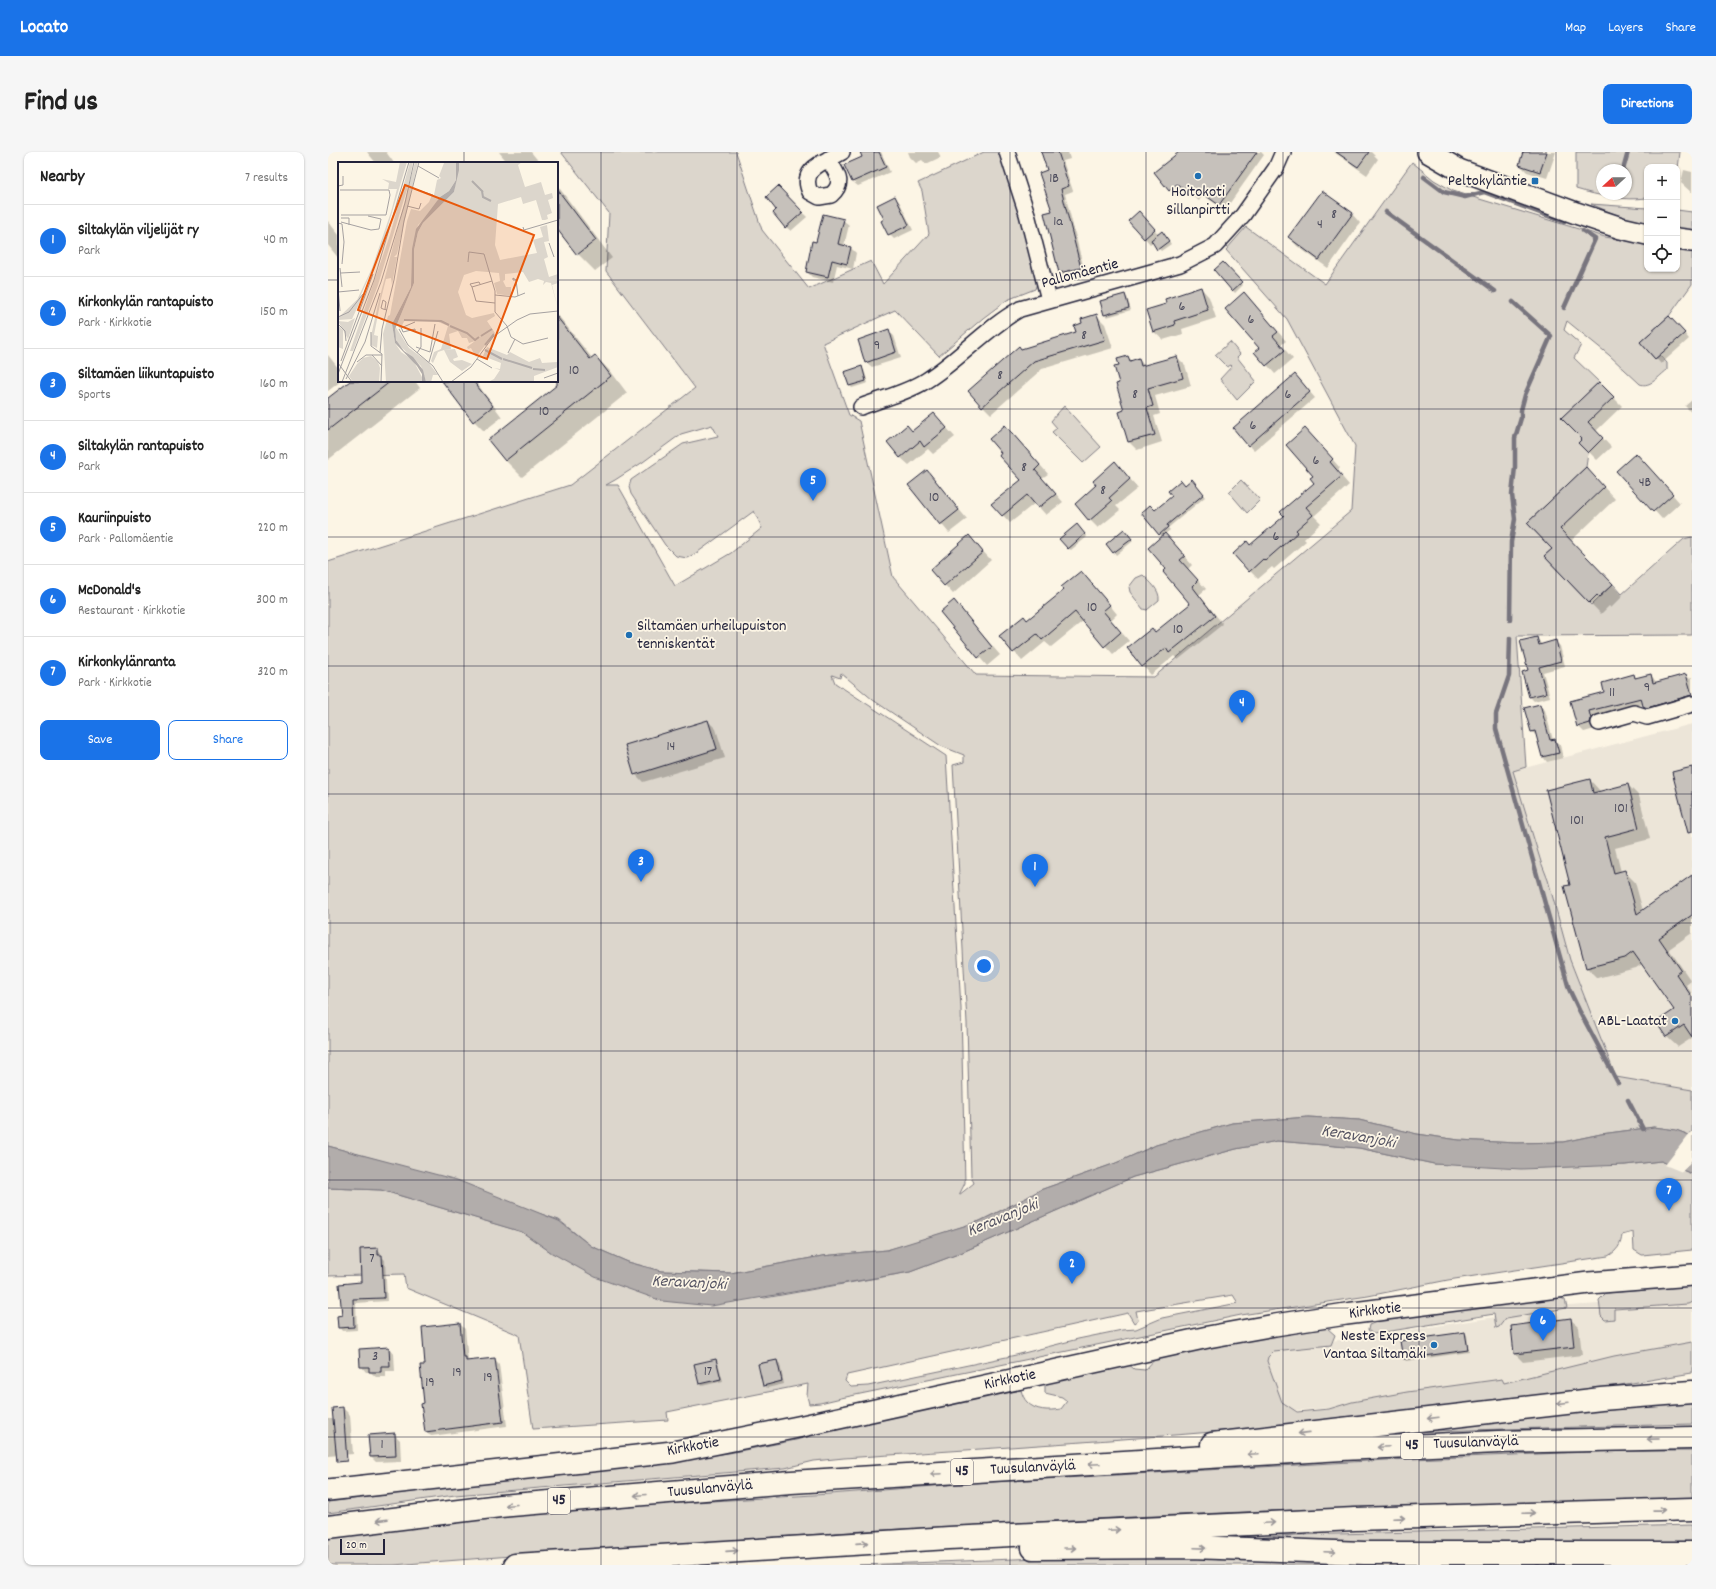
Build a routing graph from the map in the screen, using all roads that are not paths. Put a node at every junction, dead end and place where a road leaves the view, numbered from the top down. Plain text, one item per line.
1 (842, 152) edge
2 (1007, 152) edge
3 (1283, 152) edge
4 (1428, 152) edge
5 (828, 160) dead end
6 (1644, 233) edge
7 (1680, 239) edge
8 (1692, 241) edge
9 (1049, 300) junction
10 (861, 407) dead end
11 (1692, 704) edge
12 (1599, 723) dead end
13 (1692, 1275) edge
14 (1692, 1379) edge
15 (1692, 1392) edge
16 (1601, 1399) junction
17 (1692, 1438) edge
18 (1133, 1462) junction
19 (328, 1485) edge
20 (1692, 1509) edge
21 (328, 1527) edge
22 (949, 1538) junction
23 (1364, 1553) junction
24 (1692, 1553) edge
25 (515, 1565) edge
26 (1451, 1565) edge

1 - 5 street
2 - 9 street
3 - 9 street, Pallomäentie
4 - 6 street
7 - 8 street
9 - 10 street, Pallomäentie
11 - 12 street
13 - 19 street, Kirkkotie
14 - 16 highway
15 - 16 highway
16 -> 18 highway
17 -> 18 highway, Tuusulanväylä / 45
18 -> 21 highway, Tuusulanväylä / 45
22 -> 20 highway
22 -> 23 highway
25 -> 22 highway
23 - 24 highway
23 - 26 highway

